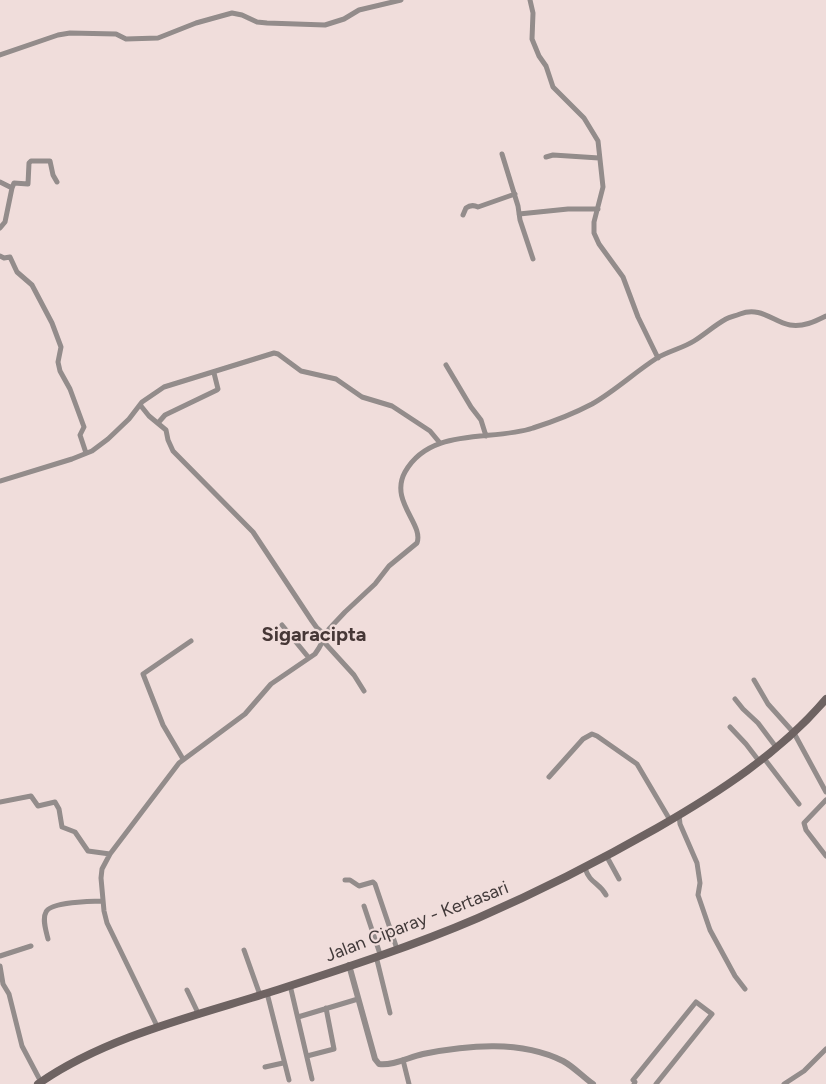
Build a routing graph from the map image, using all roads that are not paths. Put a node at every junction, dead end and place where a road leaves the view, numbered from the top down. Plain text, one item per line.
1 (400, 0) edge
2 (530, 0) edge
3 (0, 55) edge
4 (502, 154) dead end
5 (546, 157) dead end
6 (599, 158) junction
7 (0, 182) edge
8 (57, 182) dead end
9 (12, 188) junction
10 (515, 194) junction
11 (598, 209) junction
12 (463, 214) dead end
13 (519, 214) junction
14 (0, 228) edge
15 (0, 256) edge
16 (533, 258) dead end
17 (826, 316) edge
18 (658, 358) junction
19 (446, 365) dead end
20 (214, 373) junction
21 (141, 406) junction
22 (158, 423) junction
23 (486, 436) junction
24 (440, 443) junction
25 (86, 453) junction
26 (0, 481) edge
27 (282, 625) dead end
28 (326, 635) junction
29 (191, 640) dead end
30 (324, 641) junction
31 (309, 658) junction
32 (754, 680) dead end
33 (364, 691) dead end
34 (734, 699) dead end
35 (826, 699) edge
36 (730, 727) dead end
37 (794, 733) junction
38 (776, 747) junction
39 (183, 759) junction
40 (761, 759) junction
41 (549, 776) dead end
42 (826, 792) edge
43 (826, 800) edge
44 (0, 802) edge
45 (799, 804) dead end
46 (679, 815) junction
47 (670, 820) junction
48 (110, 854) junction
49 (826, 856) edge
50 (607, 857) junction
51 (585, 868) junction
52 (619, 879) dead end
53 (345, 880) dead end
54 (606, 895) dead end
55 (103, 901) junction
56 (364, 906) dead end
57 (48, 939) dead end
58 (31, 946) dead end
59 (397, 949) junction
60 (244, 950) dead end
61 (378, 955) junction
62 (0, 956) edge
63 (349, 965) junction
64 (0, 966) edge
65 (290, 986) junction
66 (745, 989) dead end
67 (186, 990) dead end
68 (263, 994) junction
69 (358, 999) junction
70 (326, 1008) junction
71 (390, 1014) dead end
72 (199, 1015) junction
73 (298, 1017) junction
74 (158, 1028) junction
75 (826, 1049) edge
76 (307, 1056) junction
77 (403, 1060) junction
78 (283, 1063) junction
79 (265, 1067) dead end
80 (312, 1079) dead end
81 (289, 1080) dead end
82 (40, 1083) edge
83 (409, 1084) edge
84 (594, 1084) edge
85 (634, 1084) edge
86 (656, 1084) edge
87 (784, 1084) edge

1 - 3 street
2 - 6 street
4 - 10 street
5 - 6 street
6 - 11 street
7 - 9 street
8 - 9 street
9 - 14 street
10 - 12 street
10 - 13 street
11 - 13 street
11 - 18 street
13 - 16 street
15 - 25 street
17 - 18 street
18 - 23 street
19 - 23 street
20 - 21 street
20 - 22 street
20 - 24 street
21 - 22 street
21 - 25 street
22 - 28 street
23 - 24 street
24 - 28 street
25 - 26 street
27 - 31 street
28 - 30 street
29 - 39 street
30 - 31 street
30 - 33 street
31 - 39 street
32 - 37 street
34 - 38 street
35 - 37 main road, Jalan Ciparay - Kertasari
36 - 40 street
37 - 38 main road, Jalan Ciparay - Kertasari
37 - 42 street
38 - 40 main road, Jalan Ciparay - Kertasari
39 - 48 street
40 - 45 street
40 - 46 main road, Jalan Ciparay - Kertasari
41 - 47 street
43 - 49 street
44 - 48 street
46 - 47 main road, Jalan Ciparay - Kertasari
46 - 66 street
47 - 50 main road, Jalan Ciparay - Kertasari
48 - 55 street
50 - 51 main road, Jalan Ciparay - Kertasari
50 - 52 street
51 - 54 street
51 - 59 main road, Jalan Ciparay - Kertasari
53 - 59 street
55 - 57 street
55 - 74 street
56 - 61 street
58 - 62 street
59 - 61 main road, Jalan Ciparay - Kertasari
60 - 68 street
61 - 63 main road, Jalan Ciparay - Kertasari
61 - 71 street
63 - 65 main road, Jalan Ciparay - Kertasari
63 - 69 street
64 - 82 street
65 - 68 main road, Jalan Ciparay - Kertasari
65 - 73 street
67 - 72 street
68 - 72 main road, Jalan Ciparay - Kertasari
68 - 78 street
69 - 70 street
69 - 77 street
70 - 73 street
70 - 76 street
72 - 74 main road, Jalan Ciparay - Kertasari
73 - 76 street
74 - 82 main road, Jalan Ciparay - Kertasari
75 - 87 street
76 - 80 street
77 - 83 street
77 - 84 street
78 - 79 street
78 - 81 street
85 - 86 street

